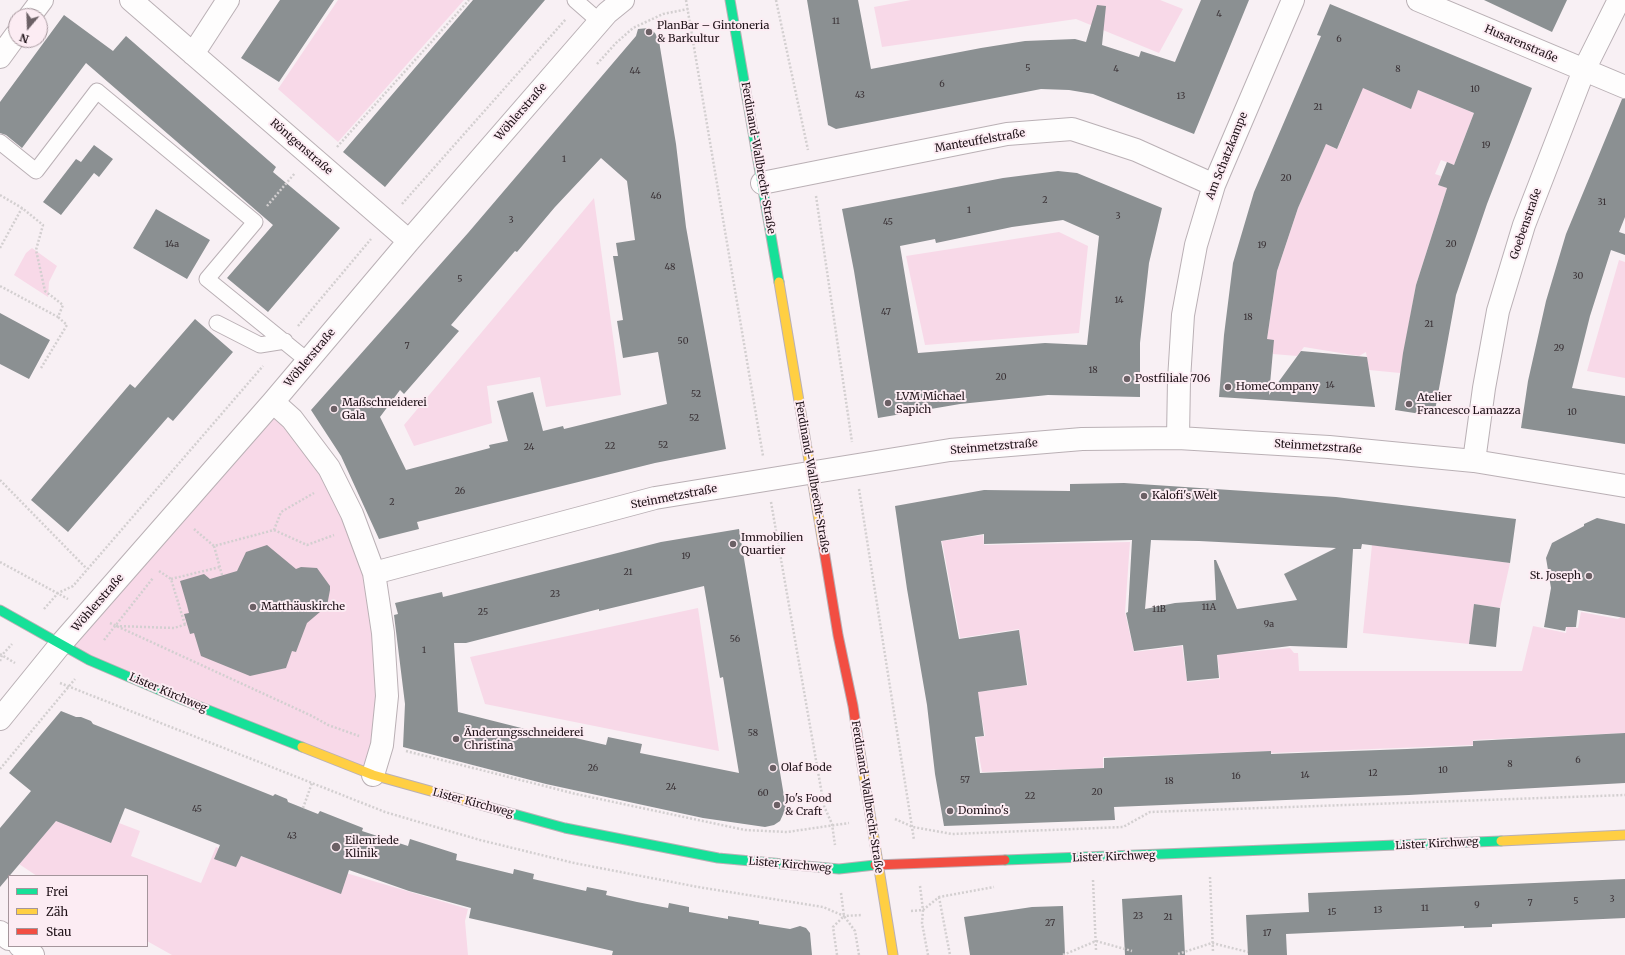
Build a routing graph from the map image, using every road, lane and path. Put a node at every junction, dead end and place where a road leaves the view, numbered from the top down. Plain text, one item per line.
1 (131, 0) edge
2 (228, 0) edge
3 (469, 0) edge
4 (624, 0) edge
5 (730, 0) edge
6 (1293, 0) edge
7 (1418, 0) edge
8 (1619, 0) edge
9 (577, 2) edge
10 (688, 9) dead end
11 (599, 22) junction
12 (8, 46) edge
13 (194, 54) junction
14 (0, 57) edge
15 (595, 66) dead end
16 (1584, 70) junction
17 (1625, 87) edge
18 (0, 142) edge
19 (315, 160) junction
20 (762, 183) junction
21 (1214, 184) junction
22 (0, 195) edge
23 (22, 208) junction
24 (386, 221) junction
25 (254, 222) junction
26 (408, 241) junction
27 (0, 248) edge
28 (0, 286) edge
29 (58, 317) junction
30 (217, 323) dead end
31 (285, 341) junction
32 (308, 361) junction
33 (41, 368) dead end
34 (273, 402) junction
35 (1178, 438) junction
36 (1474, 462) junction
37 (812, 474) junction
38 (0, 480) edge
39 (337, 482) junction
40 (1625, 486) edge
41 (199, 524) dead end
42 (356, 527) junction
43 (274, 530) junction
44 (214, 546) junction
45 (0, 562) edge
46 (164, 565) dead end
47 (220, 567) junction
48 (87, 569) junction
49 (159, 571) junction
50 (374, 573) junction
51 (222, 575) dead end
52 (171, 579) junction
53 (0, 610) edge
54 (114, 626) junction
55 (60, 646) junction
56 (0, 654) edge
57 (0, 661) edge
58 (69, 687) dead end
59 (0, 719) edge
60 (382, 744) junction
61 (0, 769) edge
62 (373, 775) junction
63 (312, 783) dead end
64 (1625, 795) edge
65 (303, 808) dead end
66 (832, 824) dead end
67 (913, 827) dead end
68 (1625, 835) edge
69 (878, 865) junction
70 (1209, 872) dead end
71 (1093, 878) dead end
72 (999, 886) dead end
73 (939, 896) junction
74 (0, 932) edge
75 (8, 938) edge
76 (1096, 941) junction
77 (1212, 943) junction
78 (21, 947) edge
79 (1096, 950) dead end
80 (1132, 951) dead end
81 (1213, 952) dead end
82 (1248, 952) dead end
83 (1178, 954) edge
84 (33, 955) edge
85 (838, 955) edge
86 (859, 955) edge
87 (893, 955) edge
88 (928, 955) edge
89 (950, 955) edge
90 (1063, 955) edge

1 - 13 street, Röntgenstraße
2 - 13 street
3 - 19 path
4 - 11 street, Wöhlerstraße
5 - 20 street, Ferdinand-Wallbrecht-Straße
6 - 21 street, Am Schatzkampe
7 - 16 street, Husarenstraße
8 - 16 street, Goebenstraße
9 - 11 lane
9 - 24 path
10 - 15 path
11 - 26 street, Wöhlerstraße
12 - 14 street
13 - 19 street, Röntgenstraße
16 - 17 street, Husarenstraße
16 - 36 street, Goebenstraße
18 - 25 lane
19 - 24 street, Röntgenstraße
19 - 25 path
20 - 21 street, Manteuffelstraße
20 - 37 street, Ferdinand-Wallbrecht-Straße
21 - 35 street, Am Schatzkampe
22 - 23 path
23 - 27 path
23 - 29 path
24 - 26 street, Röntgenstraße
24 - 31 path
25 - 31 lane
26 - 32 street, Wöhlerstraße
28 - 29 path
29 - 33 path
30 - 31 lane
31 - 32 lane
31 - 48 path
32 - 34 street, Wöhlerstraße
34 - 39 street
34 - 55 street, Wöhlerstraße
35 - 36 street, Steinmetzstraße
35 - 37 street, Steinmetzstraße
36 - 40 street, Steinmetzstraße
37 - 50 street, Steinmetzstraße
37 - 69 street, Ferdinand-Wallbrecht-Straße
38 - 48 path
39 - 42 street
39 - 43 path
41 - 44 path
42 - 43 path
42 - 50 street
43 - 44 path
44 - 47 path
45 - 48 path
46 - 49 path
47 - 51 path
47 - 52 path
49 - 52 path
49 - 54 path
50 - 60 street
52 - 54 path
53 - 55 street, Lister Kirchweg
54 - 60 path
55 - 59 street, Wöhlerstraße
55 - 62 street, Lister Kirchweg
56 - 57 path
58 - 61 path
60 - 62 street
60 - 66 path
62 - 69 street, Lister Kirchweg
63 - 65 path
64 - 67 path
68 - 69 street, Lister Kirchweg
69 - 87 street, Ferdinand-Wallbrecht-Straße
70 - 77 path
71 - 76 path
72 - 73 path
73 - 88 path
73 - 89 path
74 - 75 street
76 - 79 path
76 - 80 path
76 - 90 path
77 - 81 path
77 - 82 path
77 - 83 path
78 - 84 street
85 - 86 path

